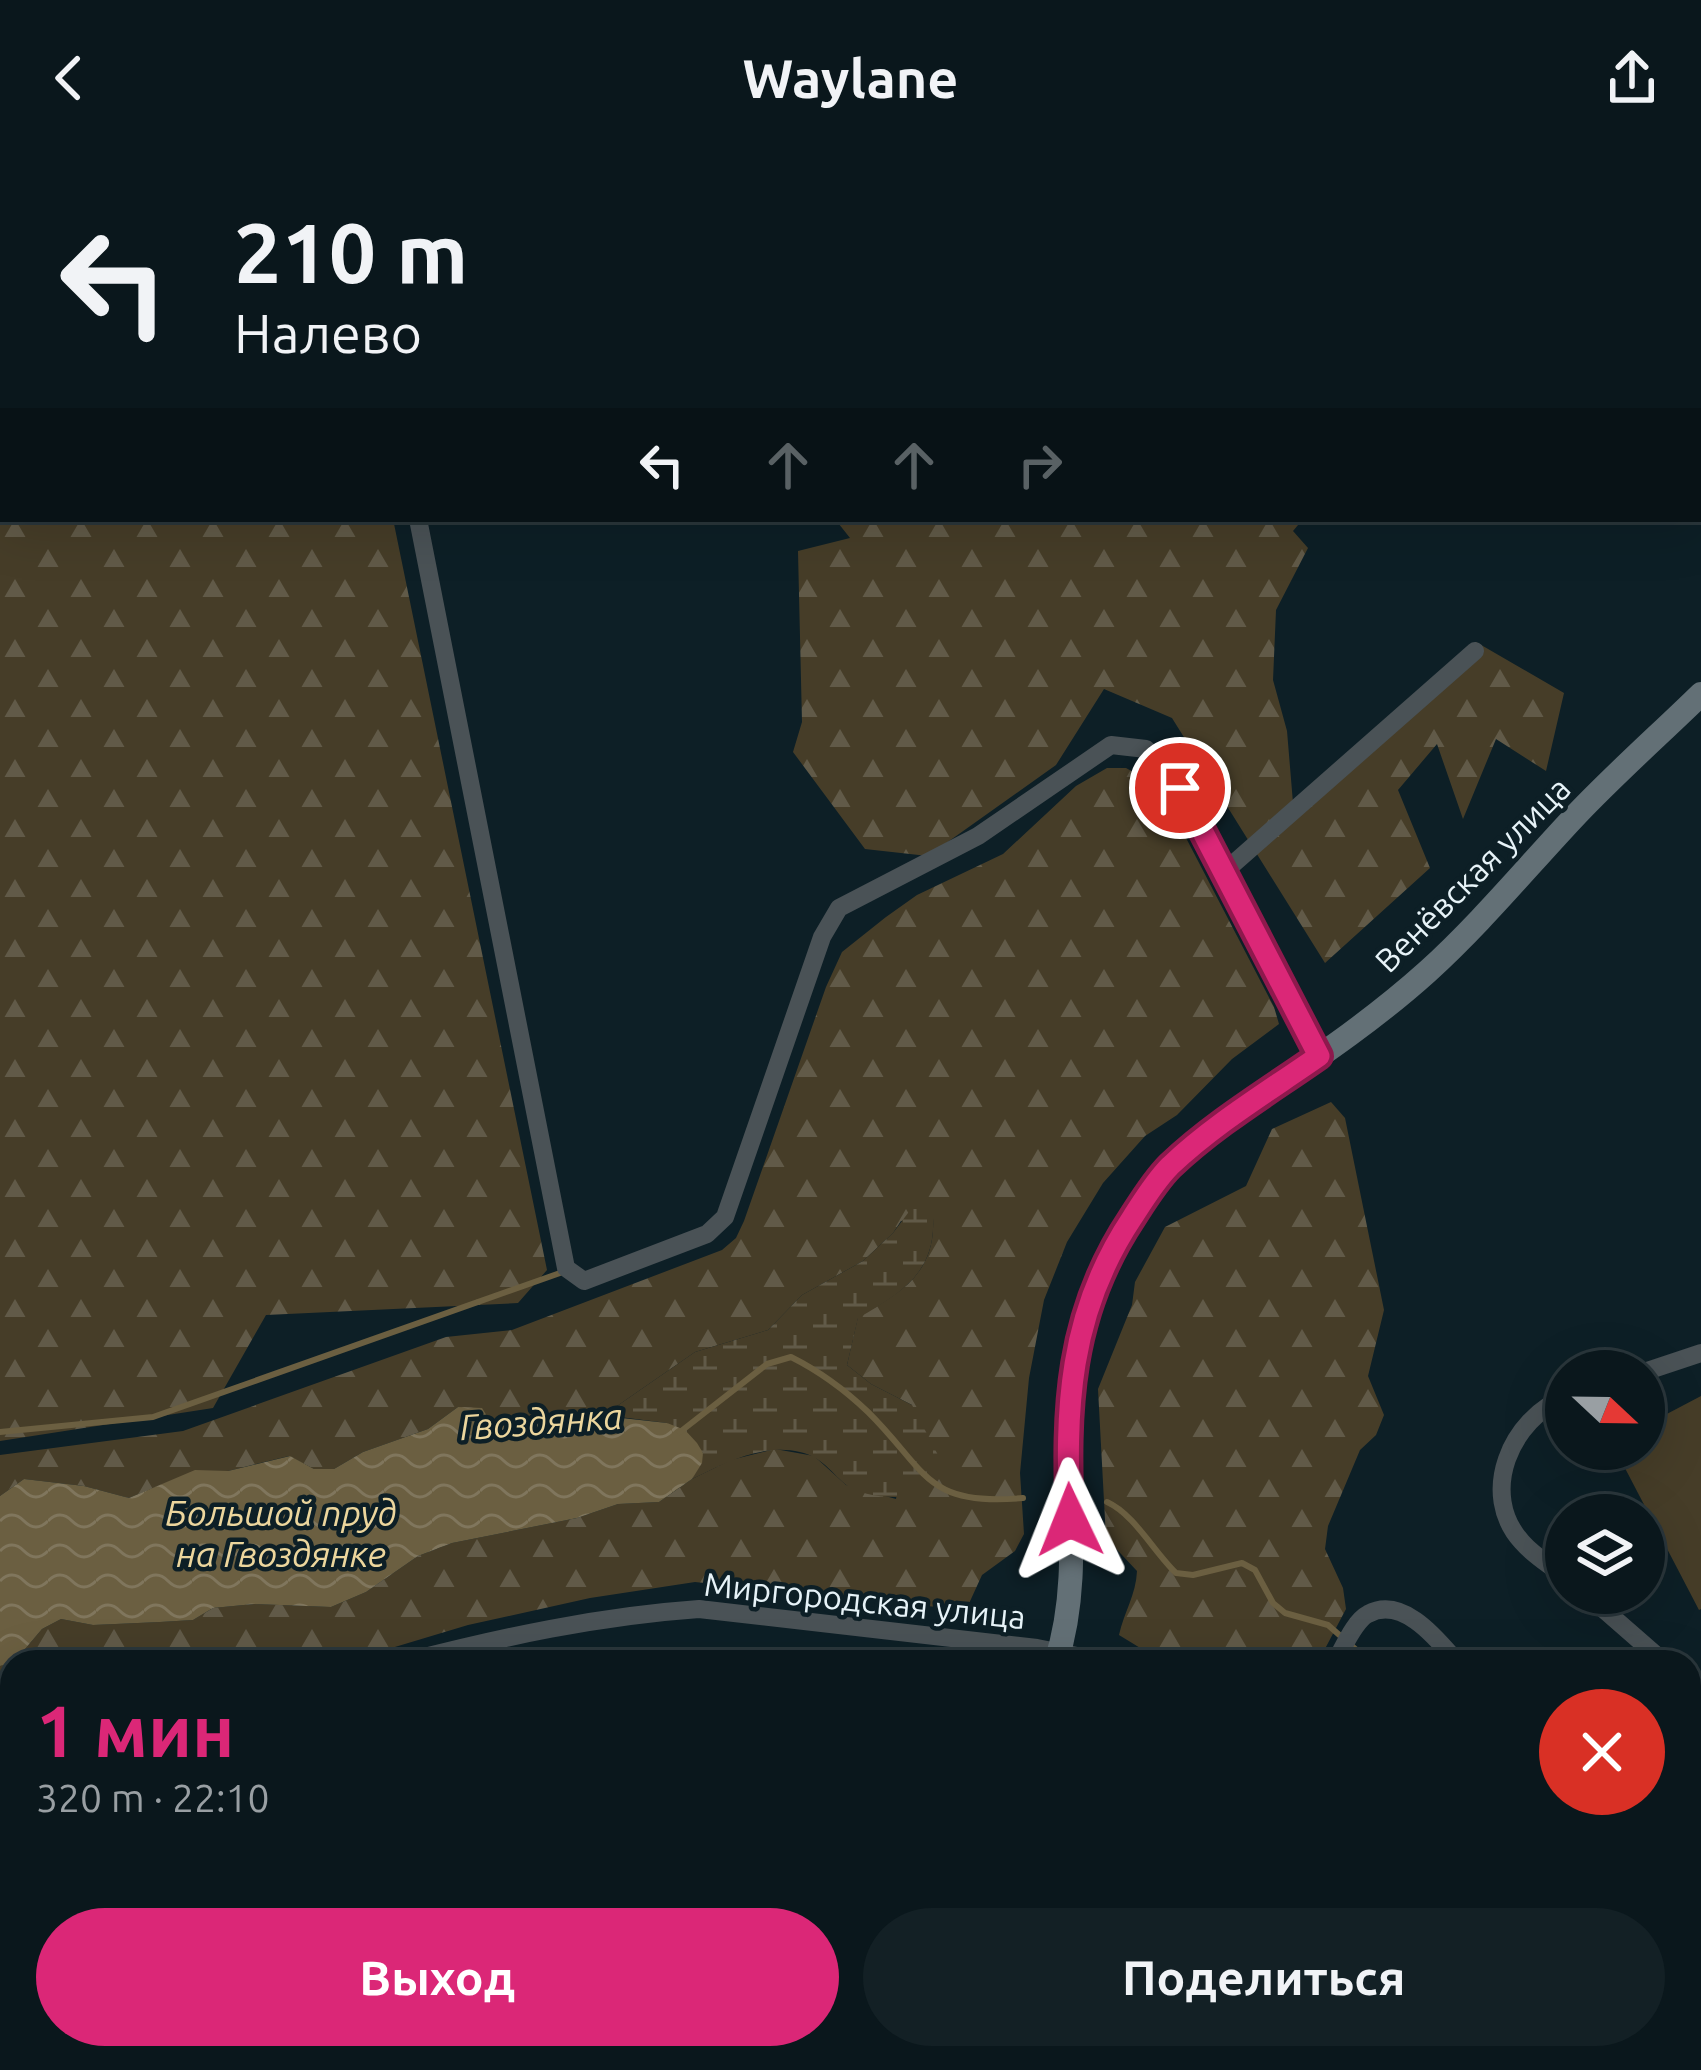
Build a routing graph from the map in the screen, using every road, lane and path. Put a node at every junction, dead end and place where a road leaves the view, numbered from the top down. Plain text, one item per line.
1 (419, 522) edge
2 (1475, 651) dead end
3 (1701, 694) edge
4 (1224, 872) junction
5 (1319, 1056) junction
6 (1701, 1353) edge
7 (1665, 1365) edge
8 (1545, 1409) edge
9 (1545, 1561) edge
10 (1609, 1614) edge
11 (458, 1650) edge
12 (1003, 1650) edge
13 (1058, 1650) edge
14 (1343, 1650) edge
15 (1444, 1650) edge
16 (1650, 1650) edge

1 - 4 street
2 - 4 street
3 - 5 street, Венёвская улица
4 - 5 street
5 - 13 street, Венёвская улица
6 - 7 street
8 - 9 street
10 - 16 street
11 - 12 street, Миргородская улица
14 - 15 street

